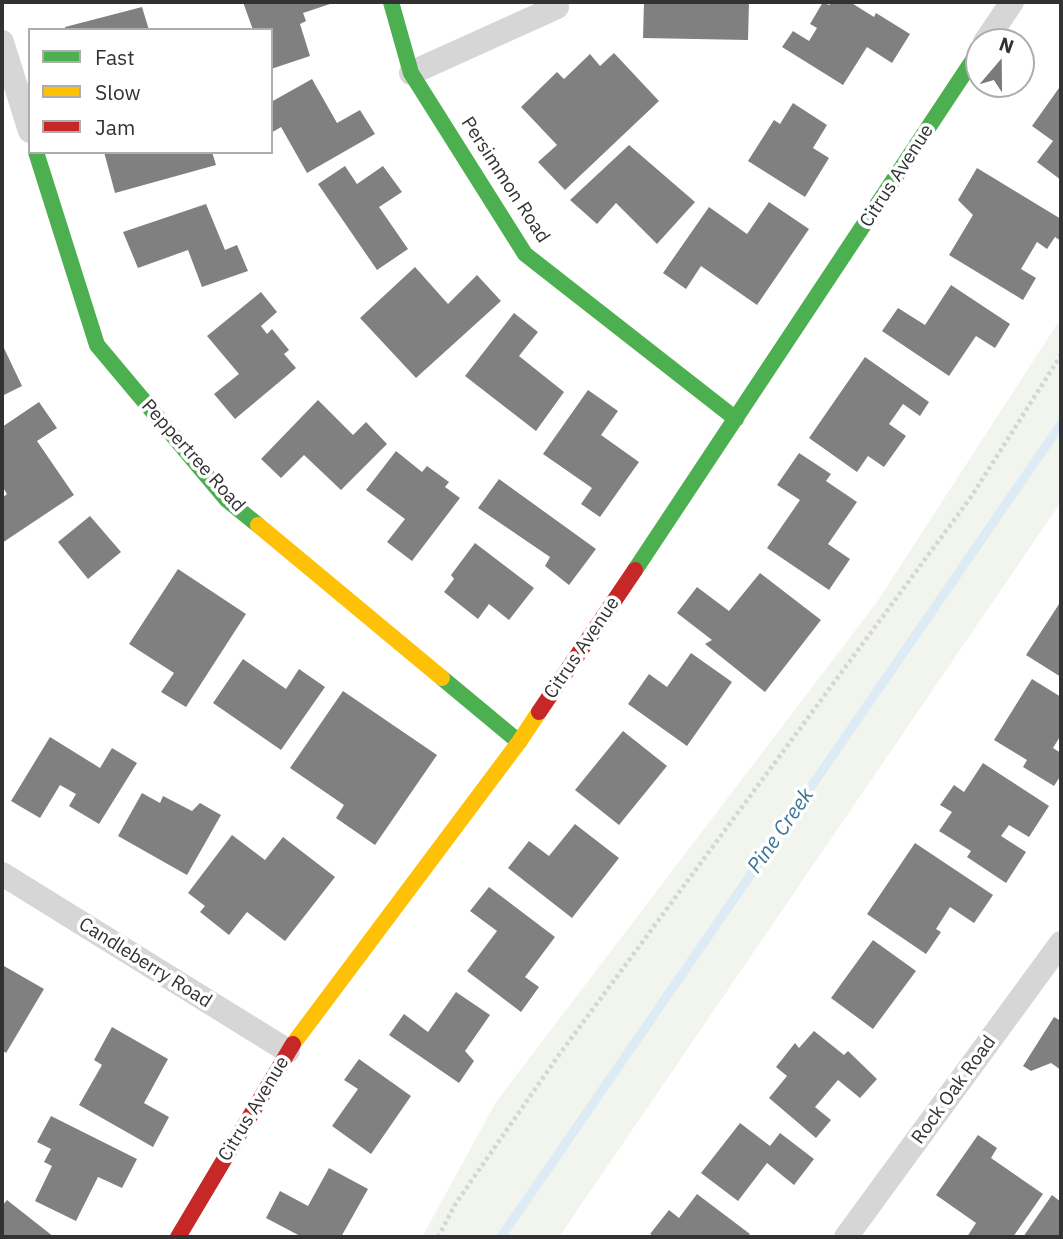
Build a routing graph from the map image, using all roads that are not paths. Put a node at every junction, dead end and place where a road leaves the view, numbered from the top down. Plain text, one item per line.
1 (391, 2) edge
2 (1012, 2) edge
3 (557, 7) dead end
4 (994, 28) edge
5 (2, 42) edge
6 (965, 72) edge
7 (411, 73) junction
8 (28, 125) edge
9 (37, 154) edge
10 (736, 419) junction
11 (519, 742) junction
12 (2, 874) edge
13 (1061, 943) edge
14 (288, 1051) junction
15 (178, 1237) edge
16 (846, 1237) edge

1 - 7 street, Persimmon Road
2 - 4 street
3 - 7 street
5 - 8 street
6 - 10 street, Citrus Avenue
7 - 10 street, Persimmon Road
9 - 11 street, Peppertree Road
10 - 11 street, Citrus Avenue
11 - 14 street, Citrus Avenue
12 - 14 street, Candleberry Road
13 - 16 street, Rock Oak Road
14 - 15 street, Citrus Avenue

